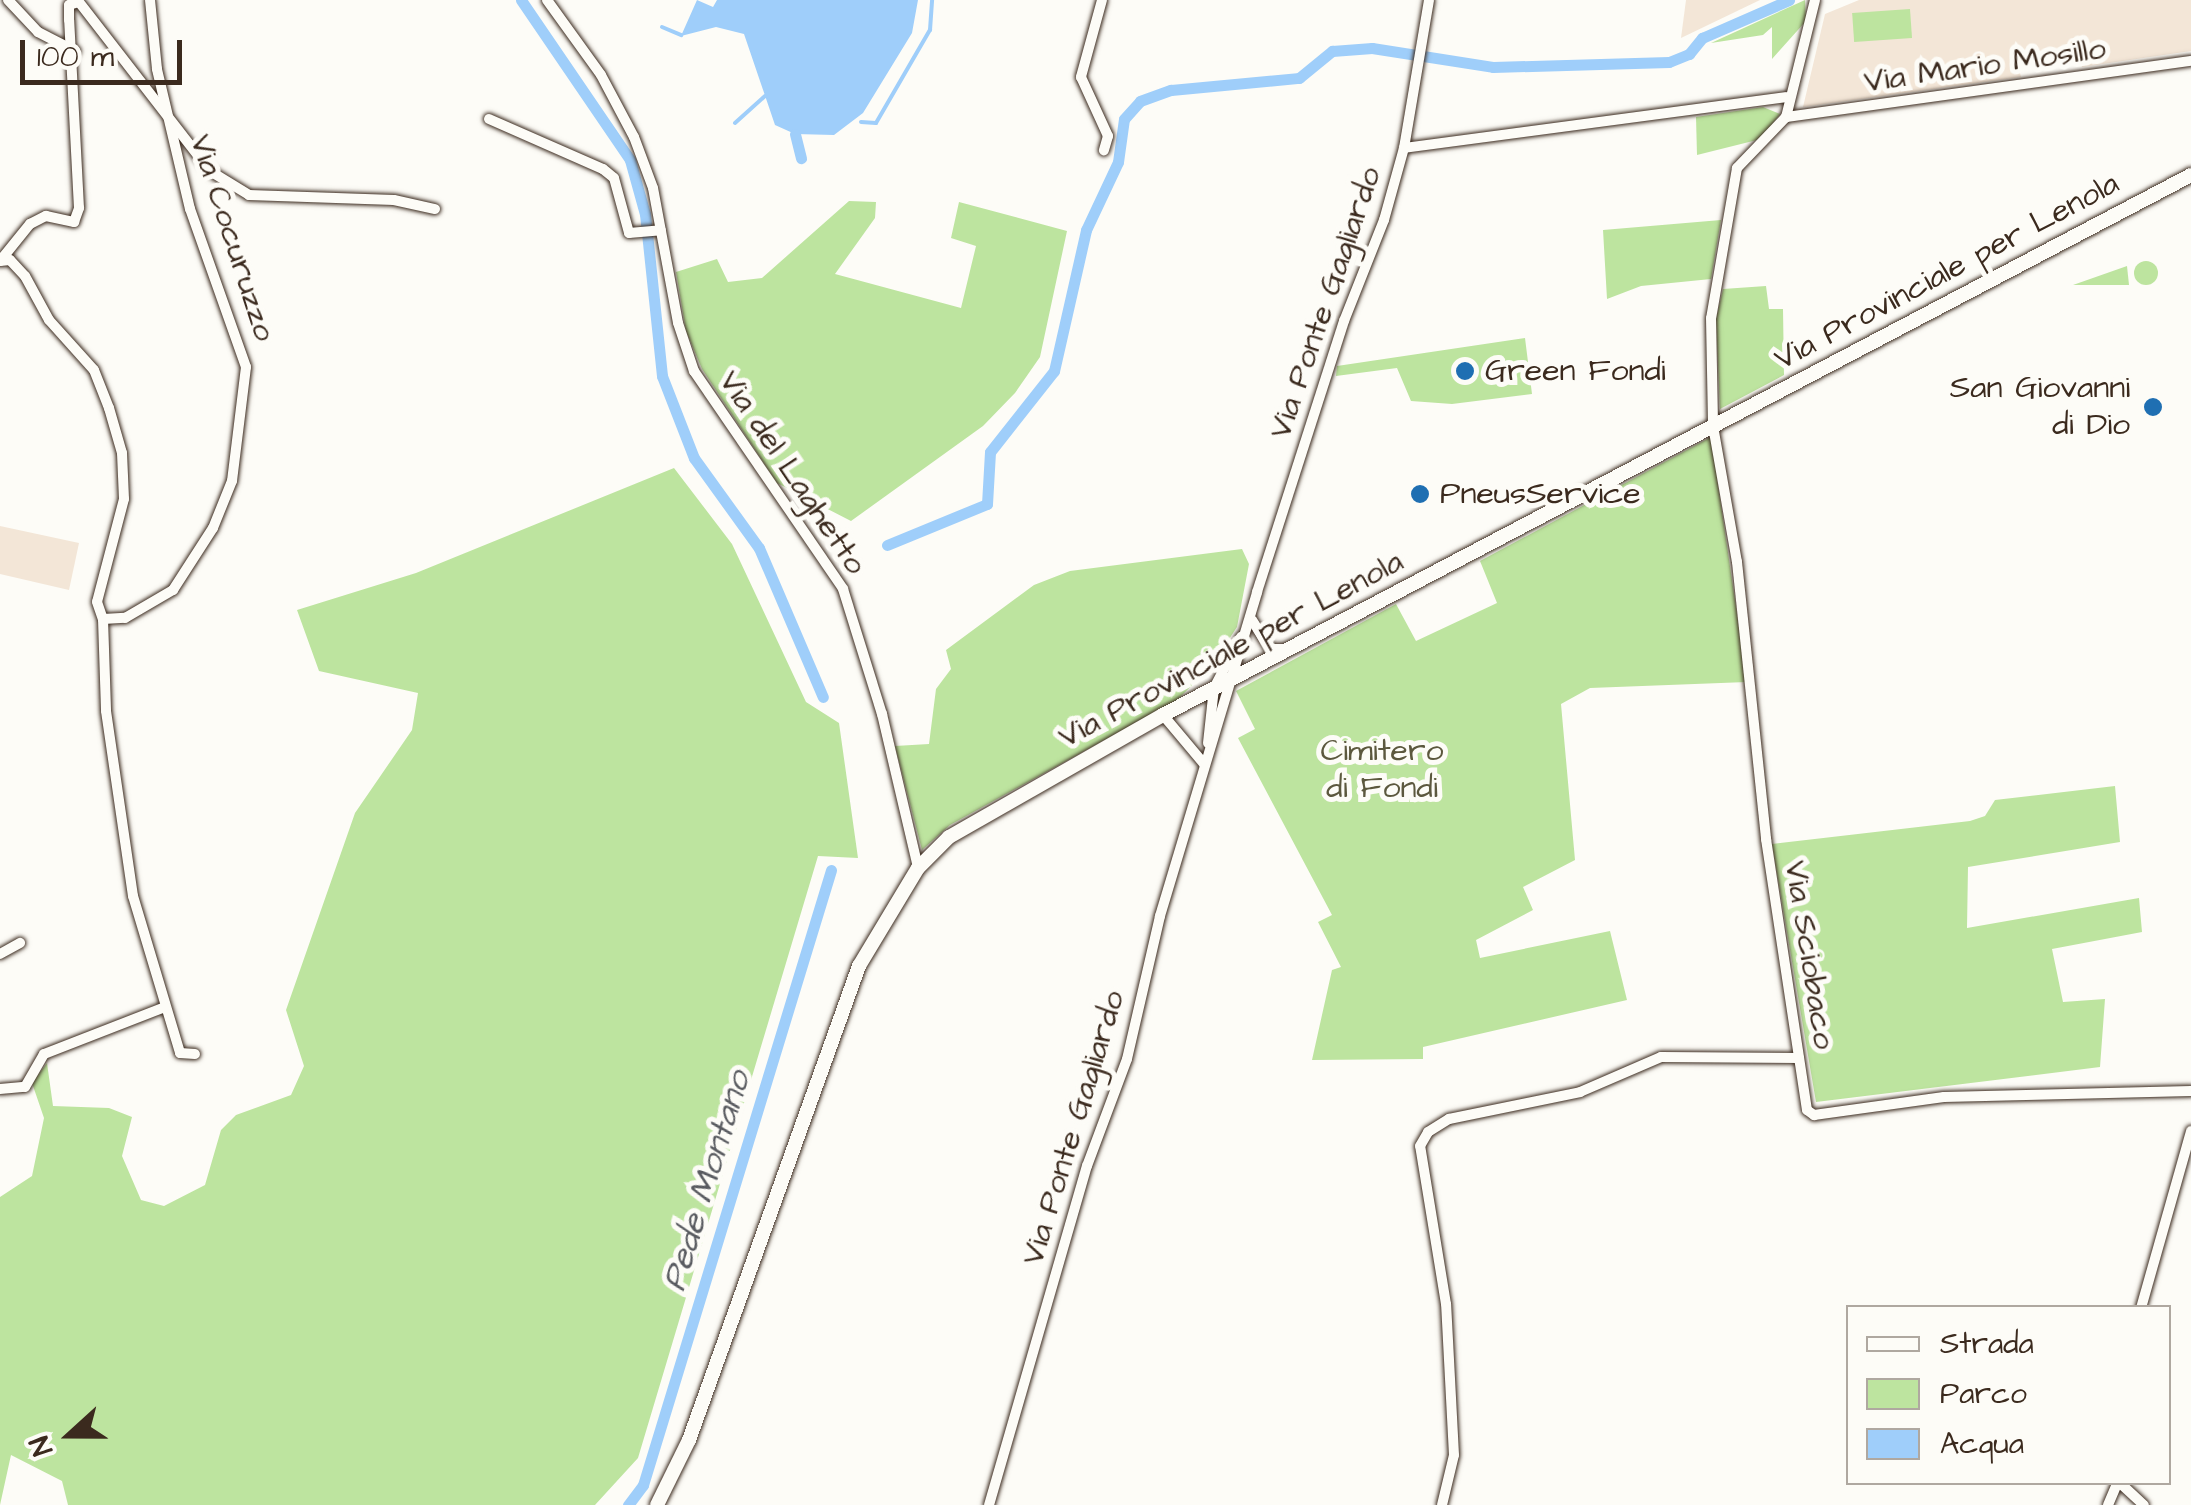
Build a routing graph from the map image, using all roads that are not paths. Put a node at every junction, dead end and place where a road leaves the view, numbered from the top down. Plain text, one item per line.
1 (8, 0) edge
2 (150, 0) edge
3 (546, 0) edge
4 (1102, 0) edge
5 (1429, 0) edge
6 (1815, 0) edge
7 (75, 51) junction
8 (2191, 61) edge
9 (1786, 97) junction
10 (167, 113) junction
11 (1786, 118) junction
12 (489, 119) dead end
13 (1404, 148) junction
14 (1104, 150) dead end
15 (2191, 175) edge
16 (435, 209) dead end
17 (659, 228) junction
18 (0, 261) edge
19 (1713, 426) junction
20 (1251, 618) junction
21 (103, 619) junction
22 (1294, 648) junction
23 (1236, 677) junction
24 (1214, 688) junction
25 (1162, 715) junction
26 (1205, 765) junction
27 (918, 868) junction
28 (20, 942) dead end
29 (0, 954) edge
30 (165, 1007) junction
31 (195, 1054) dead end
32 (1799, 1058) junction
33 (0, 1089) edge
34 (2191, 1092) edge
35 (2191, 1132) edge
36 (2142, 1305) edge
37 (2121, 1485) edge
38 (657, 1505) edge
39 (989, 1505) edge
40 (1442, 1505) edge
41 (2144, 1505) edge

1 - 7 street
2 - 10 street, Via Cocuruzzo
3 - 17 street, Via del Laghetto
4 - 14 street
5 - 13 street, Via Ponte Gagliardo
6 - 9 street
7 - 10 street
7 - 18 street
8 - 11 street, Via Mario Mosillo
9 - 11 street
9 - 13 street
10 - 16 street
10 - 21 street, Via Cocuruzzo
11 - 19 street, Via Sciobaco
12 - 17 street
13 - 20 street, Via Ponte Gagliardo
15 - 19 main road, Via Provinciale per Lenola
17 - 27 street, Via del Laghetto
18 - 21 street
19 - 22 main road, Via Provinciale per Lenola
19 - 32 street, Via Sciobaco
20 - 22 street
20 - 23 street, Via Ponte Gagliardo
20 - 24 street, Via Ponte Gagliardo
21 - 30 street
22 - 23 main road, Via Provinciale per Lenola
23 - 24 main road, Via Provinciale per Lenola
23 - 26 street, Via Ponte Gagliardo
24 - 25 main road, Via Provinciale per Lenola
24 - 26 street, Via Ponte Gagliardo
25 - 26 street
25 - 27 main road, Via Provinciale per Lenola
26 - 39 street, Via Ponte Gagliardo
27 - 38 main road, Via Provinciale per Lenola
28 - 29 street
30 - 31 street
30 - 33 street
32 - 34 street, Via Sciobaco
32 - 40 street
35 - 36 street
37 - 41 street

